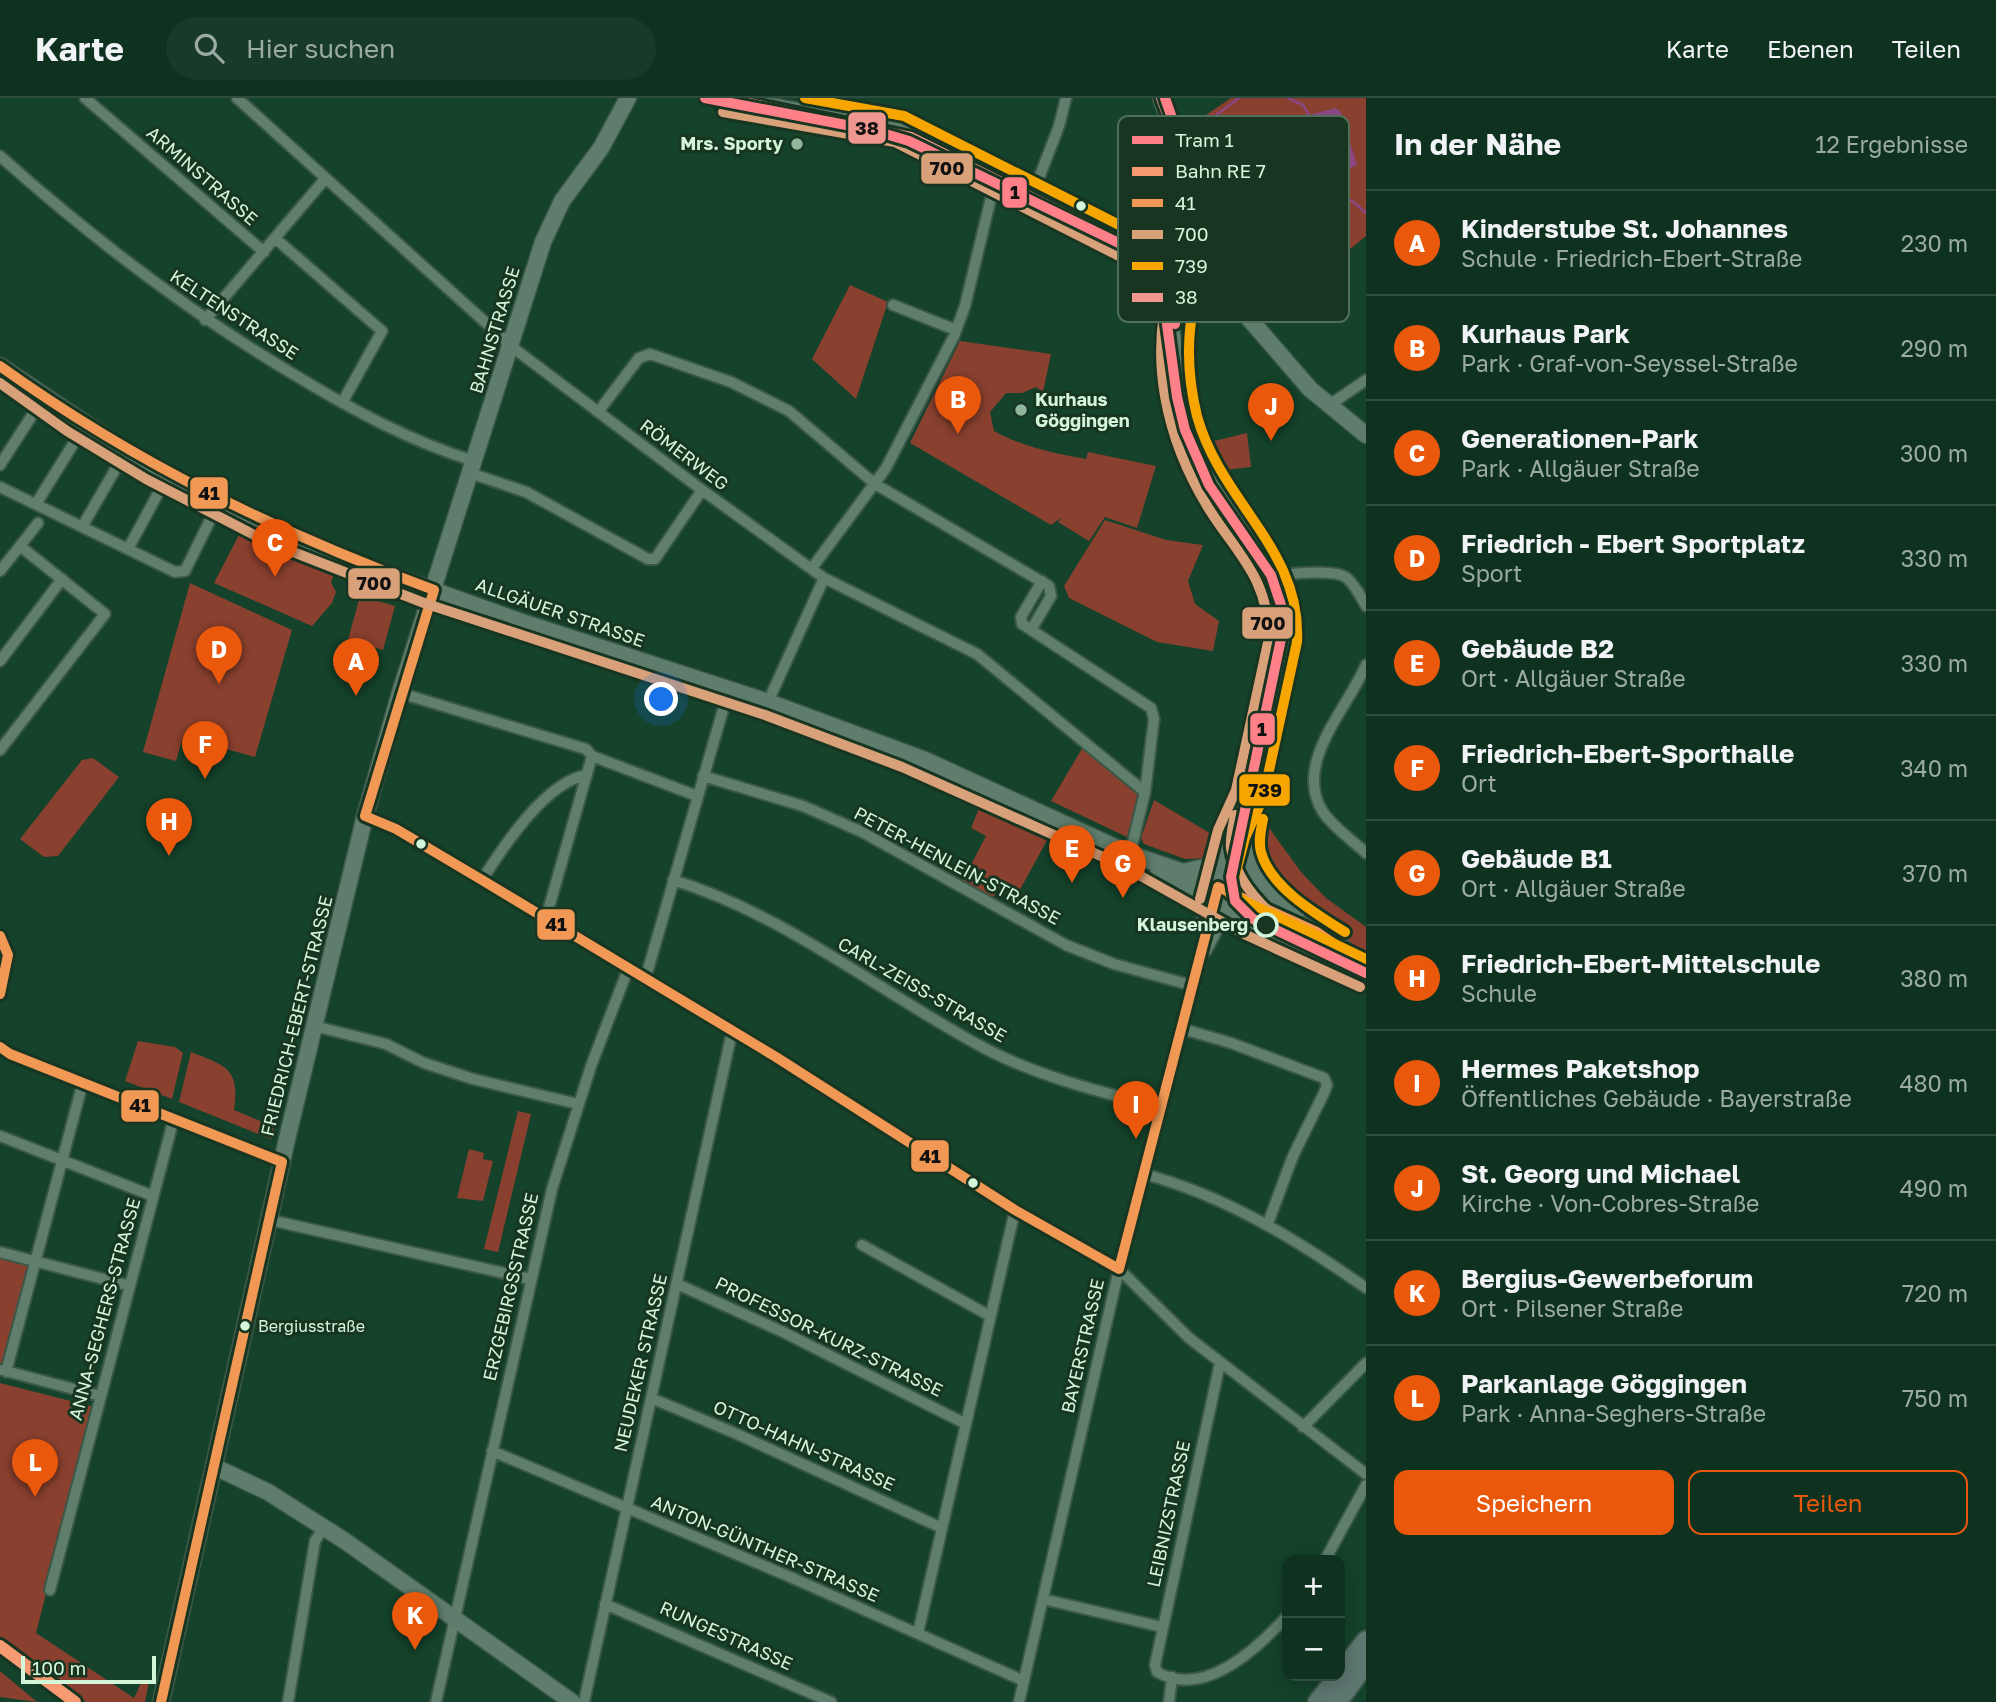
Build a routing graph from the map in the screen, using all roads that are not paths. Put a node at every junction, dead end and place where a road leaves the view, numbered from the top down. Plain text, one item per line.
1 (85, 98) edge
2 (237, 98) edge
3 (628, 98) edge
4 (725, 98) edge
5 (1066, 98) edge
6 (1161, 98) edge
7 (1166, 116) edge
8 (0, 156) edge
9 (996, 177) junction
10 (325, 179) junction
11 (1031, 196) junction
12 (275, 239) junction
13 (1118, 240) edge
14 (264, 252) junction
15 (893, 305) dead end
16 (205, 320) junction
17 (1170, 322) edge
18 (1174, 322) edge
19 (1253, 322) edge
20 (956, 330) junction
21 (1172, 332) junction
22 (510, 344) junction
23 (1, 370) edge
24 (1366, 380) edge
25 (44, 397) junction
26 (342, 403) junction
27 (1328, 406) junction
28 (598, 412) junction
29 (85, 425) junction
30 (1366, 435) edge
31 (126, 451) junction
32 (0, 464) edge
33 (472, 467) junction
34 (168, 475) junction
35 (875, 484) junction
36 (0, 487) edge
37 (702, 490) junction
38 (219, 502) junction
39 (36, 504) junction
40 (38, 523) dead end
41 (82, 527) junction
42 (20, 545) junction
43 (128, 549) junction
44 (812, 568) junction
45 (0, 571) edge
46 (1274, 577) junction
47 (824, 578) junction
48 (62, 579) junction
49 (434, 590) junction
50 (1366, 606) edge
51 (0, 661) edge
52 (1366, 665) edge
53 (729, 689) junction
54 (400, 693) junction
55 (768, 702) junction
56 (0, 750) edge
57 (592, 756) junction
58 (587, 775) junction
59 (703, 776) junction
60 (1144, 792) junction
61 (1249, 795) junction
62 (697, 796) junction
63 (365, 817) junction
64 (1244, 846) junction
65 (1227, 849) junction
66 (1366, 853) edge
67 (1130, 854) junction
68 (482, 880) junction
69 (673, 880) junction
70 (1185, 880) junction
71 (1223, 899) junction
72 (545, 918) junction
73 (1205, 932) junction
74 (1317, 932) junction
75 (0, 936) edge
76 (1201, 960) junction
77 (1366, 966) edge
78 (628, 969) junction
79 (1366, 974) edge
80 (645, 980) junction
81 (1194, 986) junction
82 (0, 994) edge
83 (314, 1026) junction
84 (1183, 1029) junction
85 (732, 1032) junction
86 (0, 1047) edge
87 (83, 1082) junction
88 (578, 1104) junction
89 (1162, 1108) junction
90 (174, 1118) junction
91 (0, 1136) edge
92 (62, 1160) junction
93 (282, 1162) junction
94 (1144, 1174) junction
95 (153, 1195) junction
96 (1015, 1209) junction
97 (270, 1220) junction
98 (1269, 1223) junction
99 (862, 1245) dead end
100 (0, 1252) edge
101 (35, 1262) junction
102 (1119, 1269) junction
103 (530, 1279) junction
104 (677, 1284) junction
105 (130, 1286) junction
106 (1366, 1288) edge
107 (990, 1316) junction
108 (1220, 1363) junction
109 (1366, 1363) edge
110 (3, 1371) edge
111 (100, 1396) junction
112 (651, 1398) junction
113 (966, 1424) junction
114 (1303, 1427) junction
115 (492, 1451) junction
116 (215, 1468) junction
117 (1366, 1474) edge
118 (1366, 1485) edge
119 (625, 1510) junction
120 (324, 1527) junction
121 (942, 1528) junction
122 (1328, 1555) edge
123 (50, 1590) dead end
124 (1043, 1599) junction
125 (605, 1604) junction
126 (1285, 1618) edge
127 (457, 1620) junction
128 (1163, 1627) junction
129 (918, 1633) junction
130 (1366, 1641) edge
131 (1366, 1664) edge
132 (1345, 1667) edge
133 (1172, 1677) junction
134 (1024, 1681) junction
135 (1334, 1681) edge
136 (161, 1702) edge
137 (288, 1702) edge
138 (436, 1702) edge
139 (572, 1702) edge
140 (584, 1702) edge
141 (831, 1702) edge
142 (1019, 1702) edge
143 (1169, 1702) edge
144 (1318, 1702) edge
145 (1337, 1702) edge

1 - 14 street, ARMINSTRASSE
2 - 10 street, RÖMERWEG
3 - 22 street, BAHNSTRASSE
4 - 9 street
5 - 11 street
6 - 7 street
8 - 16 street, KELTENSTRASSE
9 - 11 street
9 - 20 street
10 - 12 street
10 - 22 street, RÖMERWEG
11 - 13 street
12 - 14 street
12 - 26 street
14 - 16 street
15 - 20 street
16 - 26 street, KELTENSTRASSE
17 - 21 street
18 - 21 street
19 - 27 street
20 - 35 street
21 - 46 street
22 - 28 street, RÖMERWEG
22 - 33 street, BAHNSTRASSE
23 - 25 street, ALLGÄUER STRASSE
24 - 27 street
25 - 29 street, ALLGÄUER STRASSE
25 - 32 street
26 - 33 street, KELTENSTRASSE
27 - 30 street
28 - 35 street
28 - 37 street, RÖMERWEG
29 - 31 street, ALLGÄUER STRASSE
29 - 39 street
31 - 34 street, ALLGÄUER STRASSE
31 - 41 street
33 - 37 street, KELTENSTRASSE
33 - 49 street, BAHNSTRASSE
34 - 38 street, ALLGÄUER STRASSE
34 - 43 street
35 - 44 street
35 - 60 street
36 - 39 street
37 - 44 street, RÖMERWEG
38 - 43 street
38 - 49 street, ALLGÄUER STRASSE
39 - 41 street
40 - 42 street
41 - 43 street
42 - 45 street
42 - 48 street
44 - 47 street, RÖMERWEG
46 - 50 street
46 - 61 street
47 - 55 street
47 - 60 street, RÖMERWEG
48 - 51 street
48 - 56 street
49 - 53 street, ALLGÄUER STRASSE
49 - 54 street, FRIEDRICH-EBERT-STRASSE
52 - 66 street
53 - 55 street, ALLGÄUER STRASSE
53 - 59 street
54 - 57 street
54 - 63 street, FRIEDRICH-EBERT-STRASSE
55 - 67 street, ALLGÄUER STRASSE
57 - 58 street
57 - 62 street
58 - 68 street
58 - 72 street
59 - 62 street
59 - 81 street, PETER-HENLEIN-STRASSE
60 - 67 street
61 - 64 street
61 - 65 street
62 - 69 street
63 - 68 street
63 - 83 street, FRIEDRICH-EBERT-STRASSE
64 - 71 street
64 - 74 street
65 - 70 street
65 - 71 street
67 - 70 street, ALLGÄUER STRASSE
68 - 72 street
69 - 80 street
69 - 89 street, CARL-ZEISS-STRASSE
70 - 71 street, ALLGÄUER STRASSE
70 - 73 street, BAYERSTRASSE
71 - 73 street, BAYERSTRASSE
71 - 74 street
71 - 76 street, BAYERSTRASSE
71 - 79 street
72 - 78 street
73 - 76 street, BAYERSTRASSE
74 - 77 street
75 - 82 street
76 - 81 street, BAYERSTRASSE
78 - 80 street
78 - 88 street, ERZGEBIRGSSTRASSE
80 - 85 street
81 - 84 street, BAYERSTRASSE
83 - 88 street
83 - 93 street, FRIEDRICH-EBERT-STRASSE
84 - 89 street, BAYERSTRASSE
84 - 98 street
85 - 96 street
85 - 104 street, NEUDEKER STRASSE
86 - 87 street
87 - 90 street
87 - 92 street
88 - 103 street, ERZGEBIRGSSTRASSE
89 - 94 street, BAYERSTRASSE
90 - 93 street
90 - 95 street, ANNA-SEGHERS-STRASSE
91 - 92 street
92 - 95 street
92 - 101 street
93 - 97 street, FRIEDRICH-EBERT-STRASSE
94 - 98 street
94 - 102 street, BAYERSTRASSE
95 - 105 street, ANNA-SEGHERS-STRASSE
96 - 102 street
96 - 107 street
97 - 103 street
97 - 116 street, FRIEDRICH-EBERT-STRASSE
98 - 106 street
99 - 107 street
100 - 101 street
101 - 105 street
101 - 110 street
102 - 108 street
102 - 124 street, BAYERSTRASSE
103 - 115 street, ERZGEBIRGSSTRASSE
104 - 112 street, NEUDEKER STRASSE
104 - 113 street, PROFESSOR-KURZ-STRASSE
105 - 111 street, ANNA-SEGHERS-STRASSE
107 - 113 street
108 - 114 street
108 - 128 street, LEIBNIZSTRASSE
109 - 114 street
110 - 111 street
111 - 123 street, ANNA-SEGHERS-STRASSE
112 - 119 street, NEUDEKER STRASSE
112 - 121 street, OTTO-HAHN-STRASSE
113 - 121 street
114 - 117 street
115 - 119 street, ANTON-GÜNTHER-STRASSE
115 - 127 street, ERZGEBIRGSSTRASSE
116 - 120 street
116 - 136 street, FRIEDRICH-EBERT-STRASSE
118 - 122 street
119 - 125 street, NEUDEKER STRASSE
119 - 129 street, ANTON-GÜNTHER-STRASSE
120 - 127 street
120 - 137 street
121 - 129 street
124 - 128 street
124 - 134 street, BAYERSTRASSE
125 - 140 street, NEUDEKER STRASSE
125 - 141 street, RUNGESTRASSE
126 - 133 street
127 - 138 street, ERZGEBIRGSSTRASSE
127 - 139 street
128 - 133 street, LEIBNIZSTRASSE
129 - 134 street, ANTON-GÜNTHER-STRASSE
130 - 132 highway
131 - 145 highway
133 - 143 street
134 - 142 street, BAYERSTRASSE
135 - 144 highway

